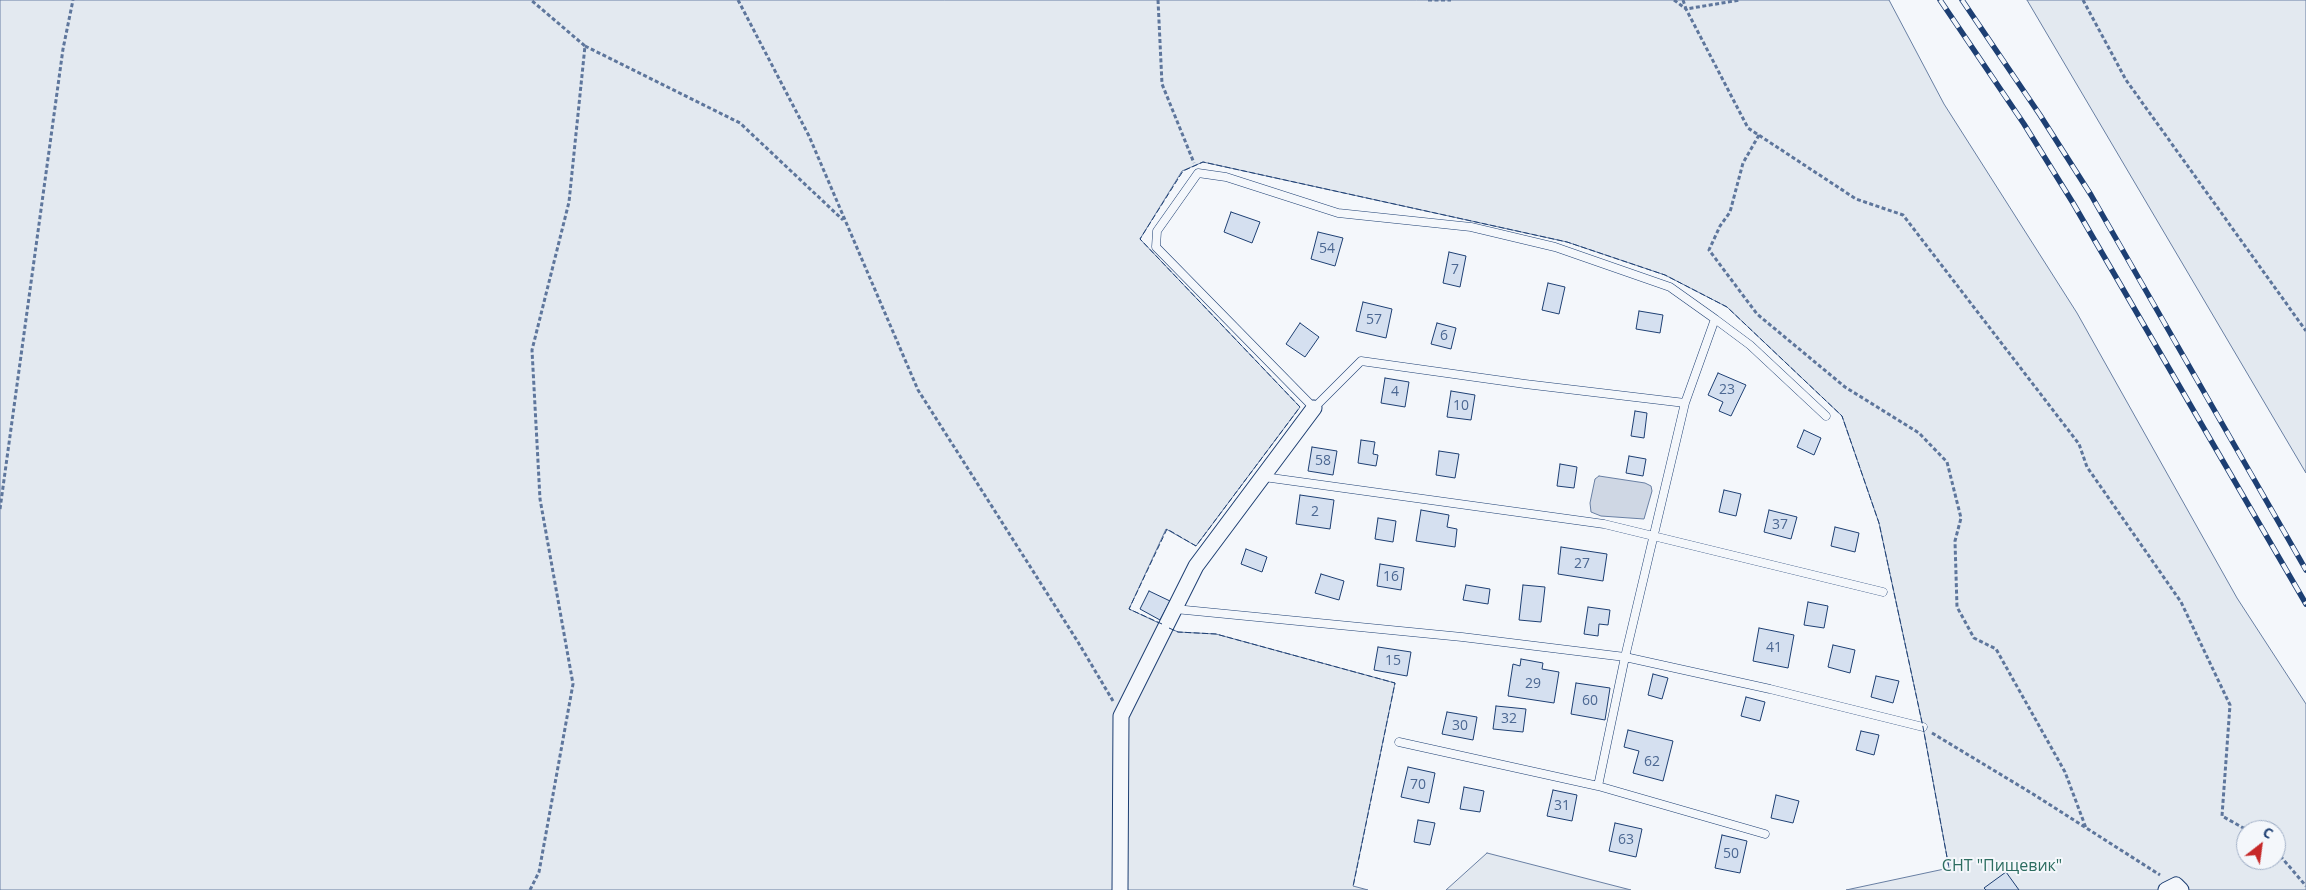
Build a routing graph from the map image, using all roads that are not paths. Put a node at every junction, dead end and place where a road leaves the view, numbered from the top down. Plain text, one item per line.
1 (1715, 318) junction
2 (1685, 403) junction
3 (1314, 408) junction
4 (1826, 416) dead end
5 (1264, 477) junction
6 (1653, 534) junction
7 (1883, 592) dead end
8 (1175, 609) junction
9 (1624, 657) junction
10 (1923, 727) road end
11 (1399, 742) dead end
12 (1598, 786) junction
13 (1765, 834) dead end
14 (1120, 890) edge

1 - 2 lane
1 - 3 lane
1 - 4 lane
2 - 3 lane
2 - 6 lane
3 - 5 street
5 - 6 lane
5 - 8 street
6 - 7 lane
6 - 9 lane
8 - 9 lane
8 - 14 street
9 - 10 lane
9 - 12 lane
11 - 12 lane
12 - 13 lane

